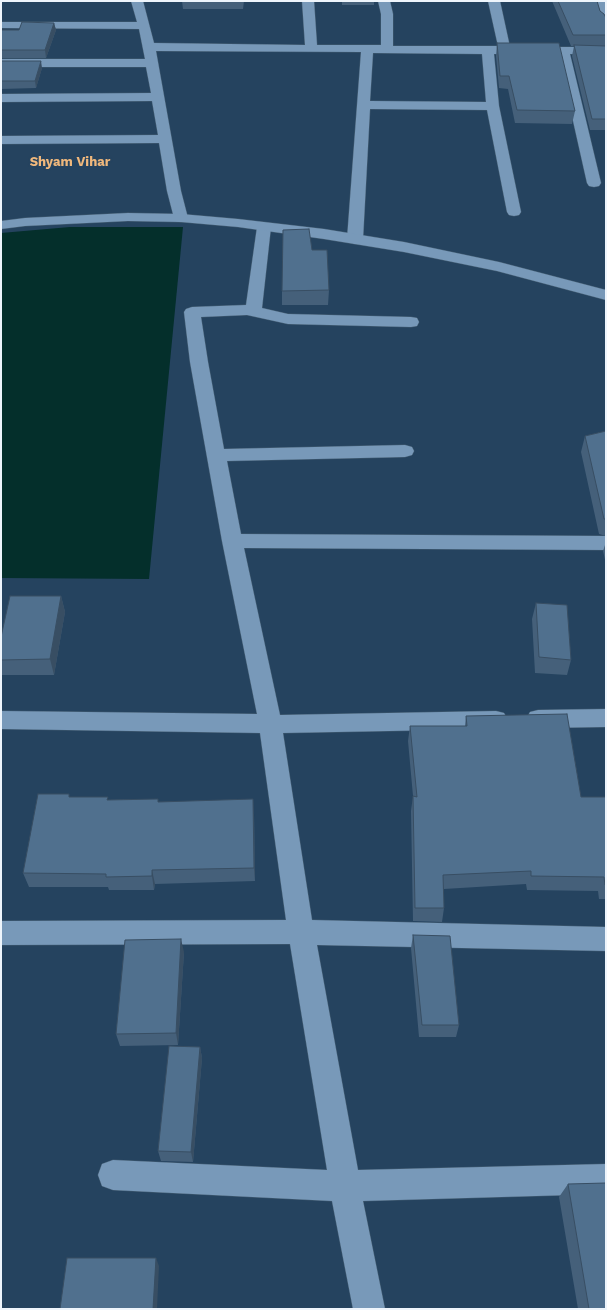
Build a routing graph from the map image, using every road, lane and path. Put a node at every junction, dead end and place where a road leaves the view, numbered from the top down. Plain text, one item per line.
1 (137, 1) edge
2 (308, 1) edge
3 (384, 1) edge
4 (494, 1) edge
5 (599, 1) edge
6 (606, 21) edge
7 (1, 25) edge
8 (143, 26) junction
9 (149, 47) junction
10 (312, 48) junction
11 (367, 49) junction
12 (387, 49) junction
13 (488, 51) junction
14 (506, 51) junction
15 (563, 51) junction
16 (606, 51) edge
17 (1, 63) edge
18 (151, 63) junction
19 (157, 97) junction
20 (1, 98) edge
21 (363, 104) junction
22 (493, 106) junction
23 (164, 139) junction
24 (1, 140) edge
25 (594, 182) dead end
26 (514, 212) dead end
27 (181, 218) junction
28 (1, 224) edge
29 (264, 227) junction
30 (355, 239) junction
31 (606, 294) edge
32 (254, 310) junction
33 (411, 322) dead end
34 (405, 451) dead end
35 (216, 455) junction
36 (232, 541) junction
37 (606, 543) edge
38 (606, 718) edge
39 (1, 720) edge
40 (270, 724) junction
41 (301, 932) junction
42 (1, 933) edge
43 (606, 939) edge
44 (113, 1175) dead end
45 (606, 1179) edge
46 (345, 1186) junction
47 (369, 1309) edge

1 - 8 street
2 - 10 street
3 - 12 street
4 - 14 street
5 - 6 street
7 - 8 street
8 - 9 street
9 - 10 street
9 - 18 street
10 - 11 street
11 - 12 street
11 - 21 street
12 - 13 street
13 - 14 street
13 - 22 street
14 - 15 street
15 - 16 street
15 - 25 street
17 - 18 street
18 - 19 street
19 - 20 street
19 - 23 street
21 - 22 street
21 - 30 street
22 - 26 street
23 - 24 street
23 - 27 street
27 - 28 street
27 - 29 street
29 - 30 street
29 - 32 street
30 - 31 street
32 - 33 street
32 - 35 street
34 - 35 street
35 - 36 street
36 - 37 street
36 - 40 street
38 - 40 street
39 - 40 street
40 - 41 street
41 - 42 street
41 - 43 street
41 - 46 street
44 - 46 street
45 - 46 street
46 - 47 street

